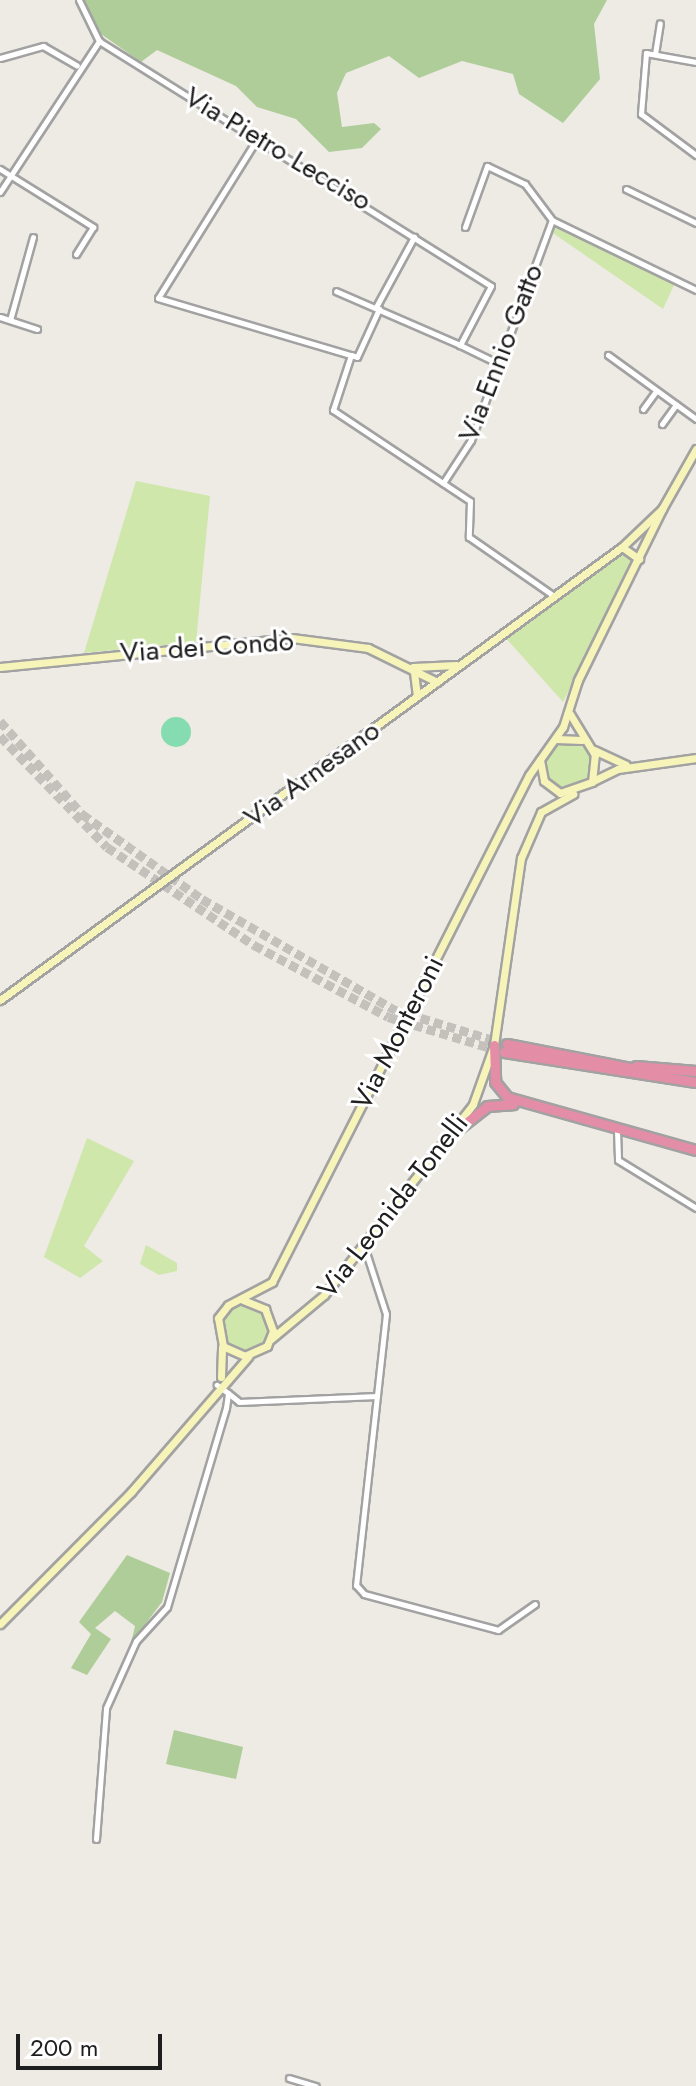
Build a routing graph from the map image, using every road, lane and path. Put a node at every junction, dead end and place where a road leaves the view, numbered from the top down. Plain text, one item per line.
1 (79, 0) edge
2 (660, 23) dead end
3 (88, 30) junction
4 (99, 41) junction
5 (86, 51) junction
6 (655, 54) junction
7 (0, 58) edge
8 (696, 62) edge
9 (77, 66) junction
10 (257, 139) junction
11 (696, 155) edge
12 (0, 169) edge
13 (12, 172) junction
14 (626, 189) dead end
15 (0, 192) edge
16 (552, 220) junction
17 (696, 223) edge
18 (465, 227) dead end
19 (33, 237) dead end
20 (414, 237) junction
21 (76, 254) dead end
22 (696, 290) edge
23 (336, 291) dead end
24 (377, 308) junction
25 (0, 317) edge
26 (10, 320) junction
27 (37, 329) dead end
28 (460, 345) junction
29 (351, 355) junction
30 (608, 355) dead end
31 (499, 364) junction
32 (656, 391) junction
33 (676, 405) junction
34 (643, 409) dead end
35 (696, 419) edge
36 (662, 424) dead end
37 (696, 449) edge
38 (443, 483) junction
39 (662, 509) junction
40 (639, 532) junction
41 (648, 546) junction
42 (622, 547) junction
43 (638, 561) junction
44 (554, 596) junction
45 (464, 663) junction
46 (0, 667) edge
47 (411, 667) junction
48 (437, 682) junction
49 (416, 698) junction
50 (570, 704) junction
51 (554, 740) junction
52 (584, 741) junction
53 (592, 748) junction
54 (541, 755) junction
55 (696, 758) edge
56 (640, 766) junction
57 (587, 787) junction
58 (573, 794) junction
59 (0, 1000) edge
60 (494, 1045) junction
61 (696, 1079) edge
62 (524, 1105) junction
63 (458, 1129) junction
64 (617, 1130) junction
65 (696, 1150) edge
66 (696, 1208) edge
67 (364, 1246) junction
68 (243, 1300) junction
69 (271, 1339) junction
70 (219, 1341) junction
71 (251, 1356) junction
72 (218, 1384) junction
73 (228, 1393) junction
74 (377, 1396) junction
75 (535, 1604) dead end
76 (0, 1624) edge
77 (96, 1839) dead end
78 (289, 2078) dead end
79 (316, 2086) edge

1 - 3 street, Via Pietro Lecciso
2 - 6 street
3 - 4 street, Via Pietro Lecciso
3 - 5 street
4 - 5 street
4 - 10 street, Via Pietro Lecciso
5 - 9 street
6 - 8 street
6 - 11 street
7 - 9 street
9 - 13 street
10 - 20 street, Via Pietro Lecciso
10 - 29 street
12 - 13 street
13 - 15 street
13 - 21 street
14 - 17 street
16 - 18 street
16 - 22 street
16 - 31 street, Via Ennio Gatto
19 - 26 street
20 - 24 street
20 - 28 street, Via Pietro Lecciso
23 - 24 street
24 - 28 street
24 - 29 street
25 - 26 street
26 - 27 street
28 - 31 street
29 - 38 street
30 - 32 street
31 - 38 street, Via Ennio Gatto
32 - 33 street
32 - 34 street
33 - 35 street
33 - 36 street
37 - 39 main road, Via Monteroni
38 - 44 street
39 - 40 main road, Via Monteroni
39 - 41 main road, Via Monteroni
40 - 41 main road
40 - 42 main road, Via Monteroni
40 - 43 main road, Via Monteroni
41 - 43 main road, Via Monteroni
42 - 43 main road
42 - 44 main road, Via Arnesano
43 - 50 main road, Via Monteroni
44 - 45 main road, Via Arnesano
45 - 47 main road, Via dei Condò
45 - 48 main road, Via Arnesano
46 - 47 main road, Via dei Condò
47 - 48 main road, Via dei Condò
47 - 49 main road
48 - 49 main road, Via Arnesano
49 - 59 main road, Via Arnesano
50 - 51 main road, Via Monteroni
50 - 52 main road
51 - 52 main road
51 - 54 main road, Via Monteroni
52 - 53 main road
53 - 56 main road
53 - 57 main road
54 - 58 main road
54 - 68 main road, Via Monteroni
55 - 56 main road
56 - 57 main road
57 - 58 main road
58 - 60 main road, Via Leonida Tonelli
60 - 62 highway
60 - 63 main road, Via Leonida Tonelli
61 - 61 highway
62 - 63 highway
62 - 64 highway
63 - 67 main road, Via Leonida Tonelli
64 - 65 highway
64 - 66 street
67 - 69 main road, Via Leonida Tonelli
67 - 74 street
68 - 69 main road
68 - 70 main road, Via Monteroni
69 - 71 main road
70 - 71 main road
70 - 72 main road
71 - 72 main road
72 - 73 street
72 - 76 main road
73 - 74 street
73 - 77 street
74 - 75 street
78 - 79 street

